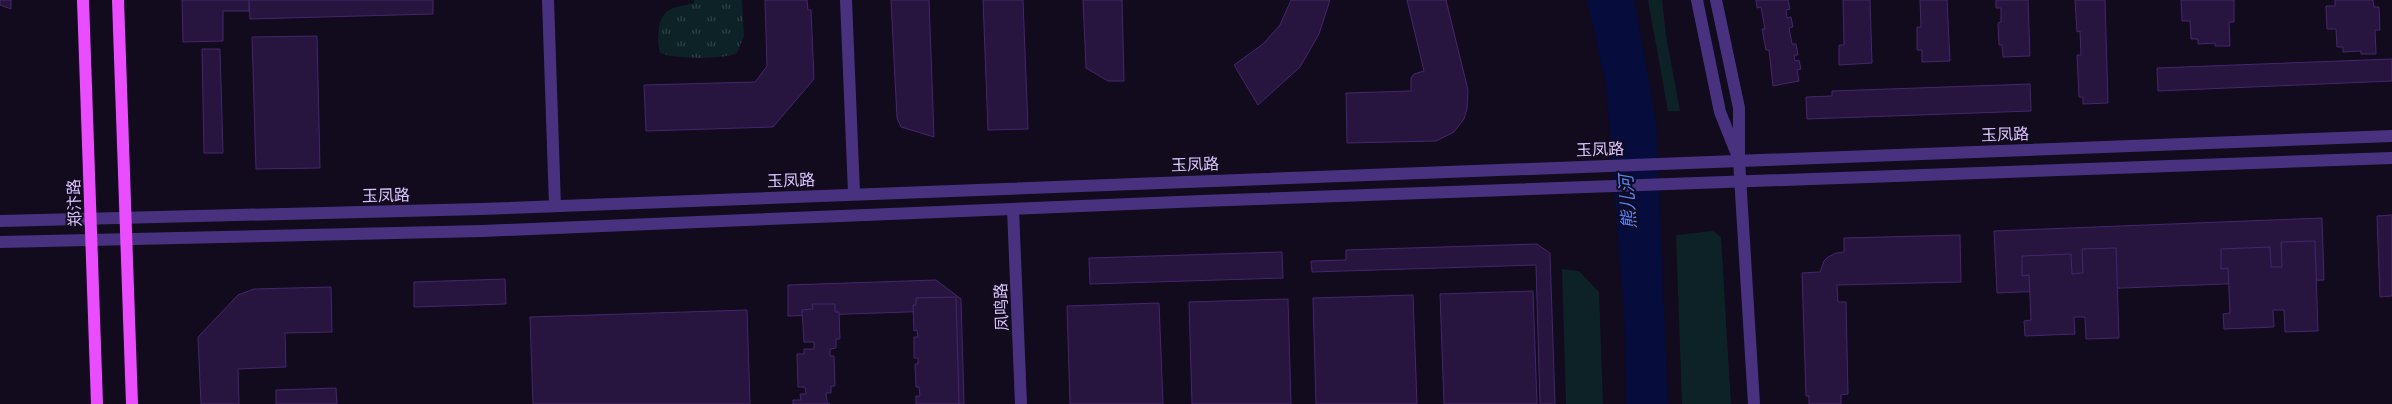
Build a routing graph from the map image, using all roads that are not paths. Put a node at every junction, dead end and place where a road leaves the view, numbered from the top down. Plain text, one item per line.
1 (83, 0) edge
2 (118, 0) edge
3 (548, 0) edge
4 (846, 0) edge
5 (1697, 0) edge
6 (1716, 0) edge
7 (2392, 136) edge
8 (2392, 158) edge
9 (1739, 160) junction
10 (1741, 182) junction
11 (854, 193) junction
12 (555, 206) junction
13 (1013, 209) junction
14 (90, 218) junction
15 (126, 218) junction
16 (0, 221) edge
17 (126, 239) junction
18 (91, 240) junction
19 (0, 242) edge
20 (97, 404) edge
21 (132, 404) edge
22 (1021, 404) edge
23 (1754, 404) edge

1 - 14 main road, 郑汴路
2 - 15 main road
3 - 12 street
4 - 11 street
5 - 9 street
6 - 9 street
7 - 9 street, 玉凤路
8 - 10 street
9 - 10 street
9 - 11 street, 玉凤路
10 - 13 street
10 - 23 street
11 - 12 street, 玉凤路
12 - 15 street, 玉凤路
13 - 17 street
13 - 22 street, 凤鸣路
14 - 15 street, 玉凤路
14 - 16 street, 玉凤路
14 - 18 main road, 郑汴路
15 - 17 main road
17 - 18 street
17 - 21 main road
18 - 19 street
18 - 20 main road, 郑汴路

